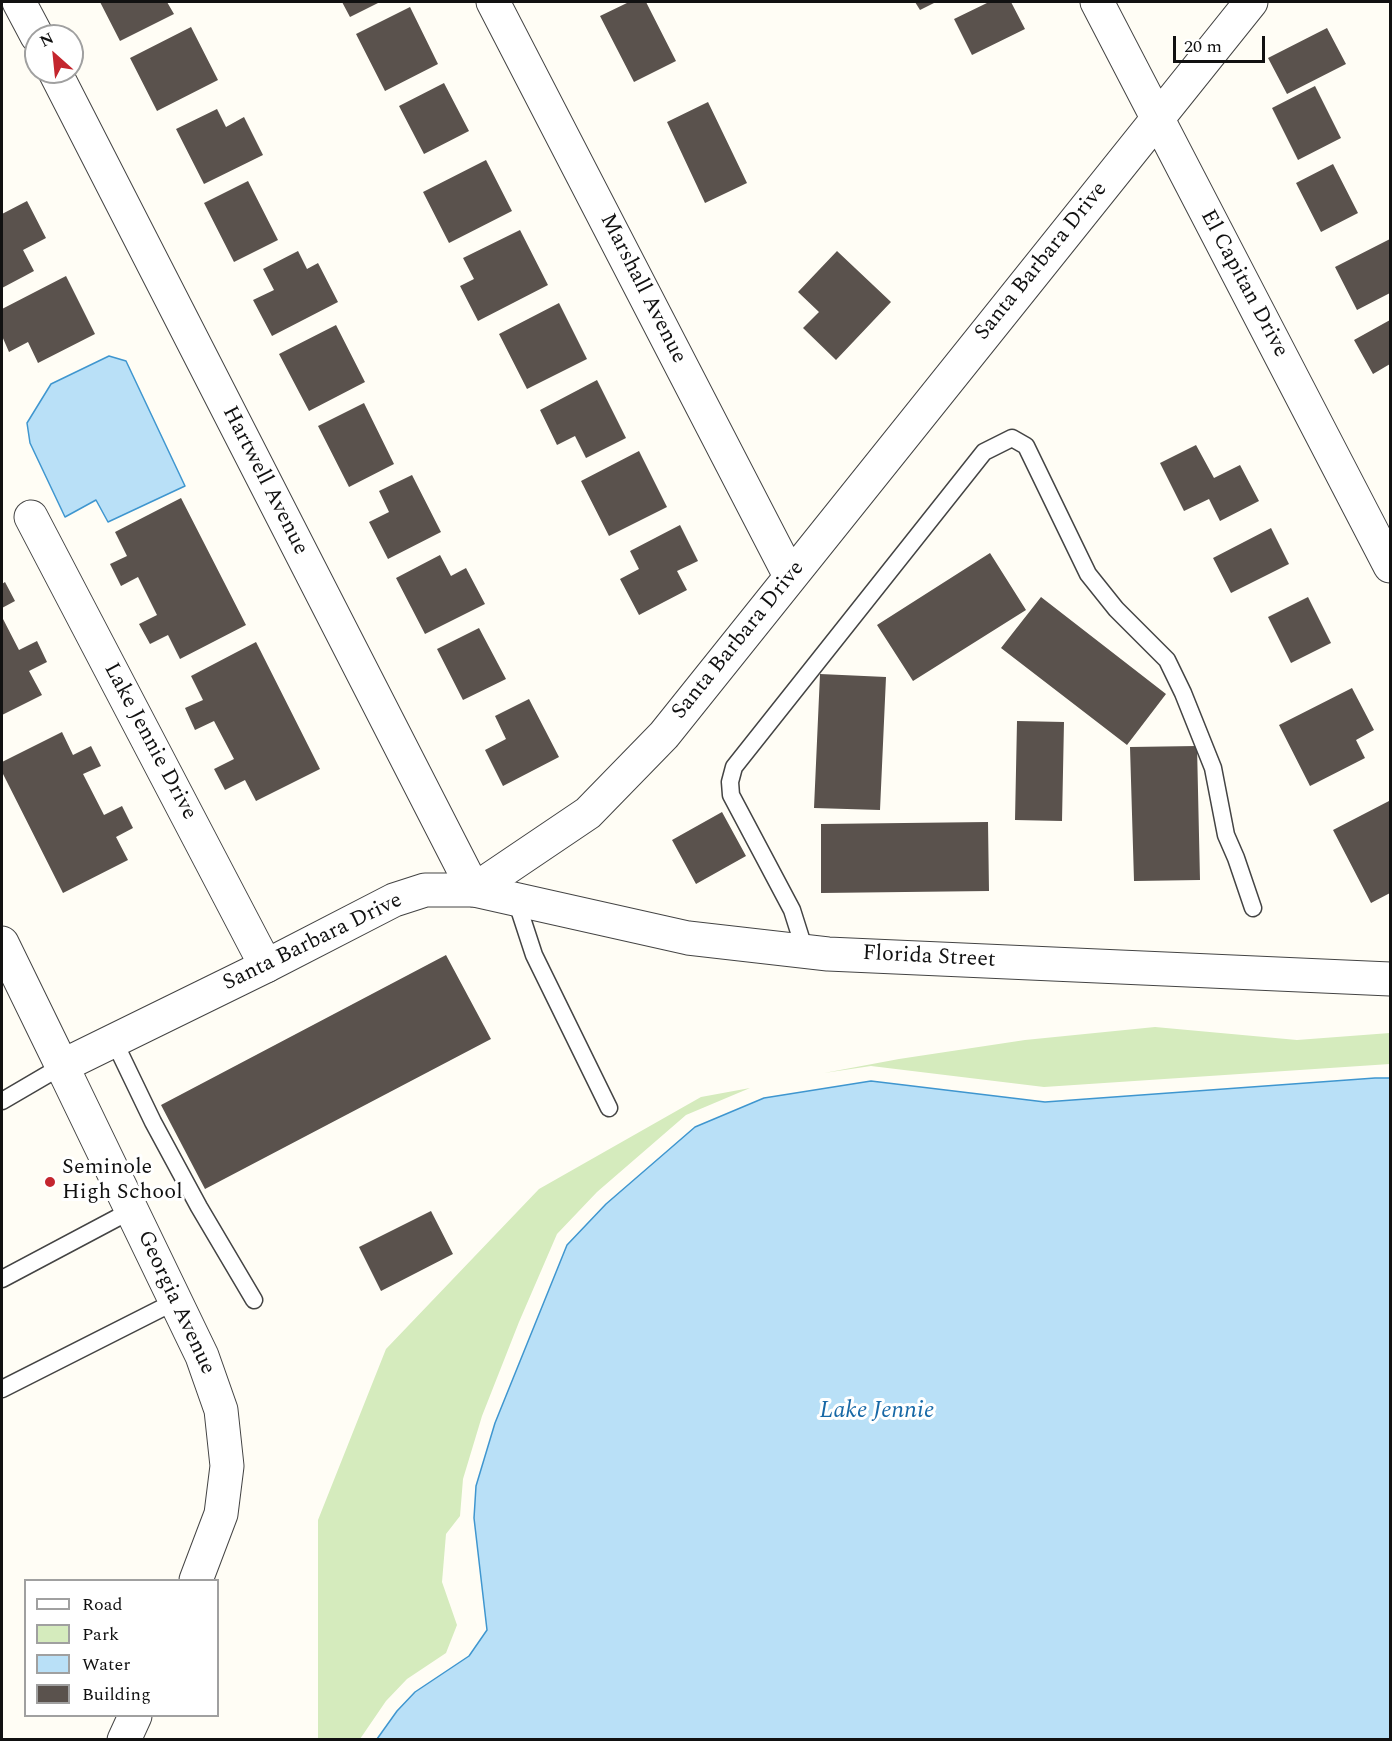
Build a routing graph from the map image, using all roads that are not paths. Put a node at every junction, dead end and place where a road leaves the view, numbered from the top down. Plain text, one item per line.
1 (19, 2) edge
2 (493, 2) edge
3 (1097, 2) edge
4 (1251, 2) edge
5 (31, 24) edge
6 (61, 84) edge
7 (1157, 119) junction
8 (31, 517) dead end
9 (1390, 566) edge
10 (790, 576) junction
11 (474, 890) junction
12 (516, 900) junction
13 (1253, 908) dead end
14 (2, 943) edge
15 (805, 951) junction
16 (266, 966) junction
17 (1390, 979) edge
18 (114, 1041) junction
19 (62, 1066) junction
20 (2, 1101) edge
21 (609, 1108) dead end
22 (132, 1210) junction
23 (2, 1279) edge
24 (254, 1300) dead end
25 (176, 1301) junction
26 (2, 1389) edge
27 (197, 1579) edge
28 (135, 1717) edge
29 (124, 1740) edge

1 - 5 street
2 - 10 street, Marshall Avenue
3 - 7 street, El Capitan Drive
4 - 7 street, Santa Barbara Drive
6 - 11 street, Hartwell Avenue
7 - 9 street, El Capitan Drive
7 - 10 street, Santa Barbara Drive
8 - 16 street, Lake Jennie Drive
10 - 11 street, Santa Barbara Drive
11 - 12 street, Florida Street
11 - 16 street, Santa Barbara Drive
12 - 15 street, Florida Street
12 - 21 lane
13 - 15 lane
14 - 19 street, Georgia Avenue
15 - 17 street, Florida Street
16 - 18 street, Santa Barbara Drive
18 - 19 street, Santa Barbara Drive
18 - 24 lane
19 - 20 lane
19 - 22 street, Georgia Avenue
22 - 23 lane
22 - 25 street, Georgia Avenue
25 - 26 lane
25 - 27 street, Georgia Avenue
28 - 29 street

